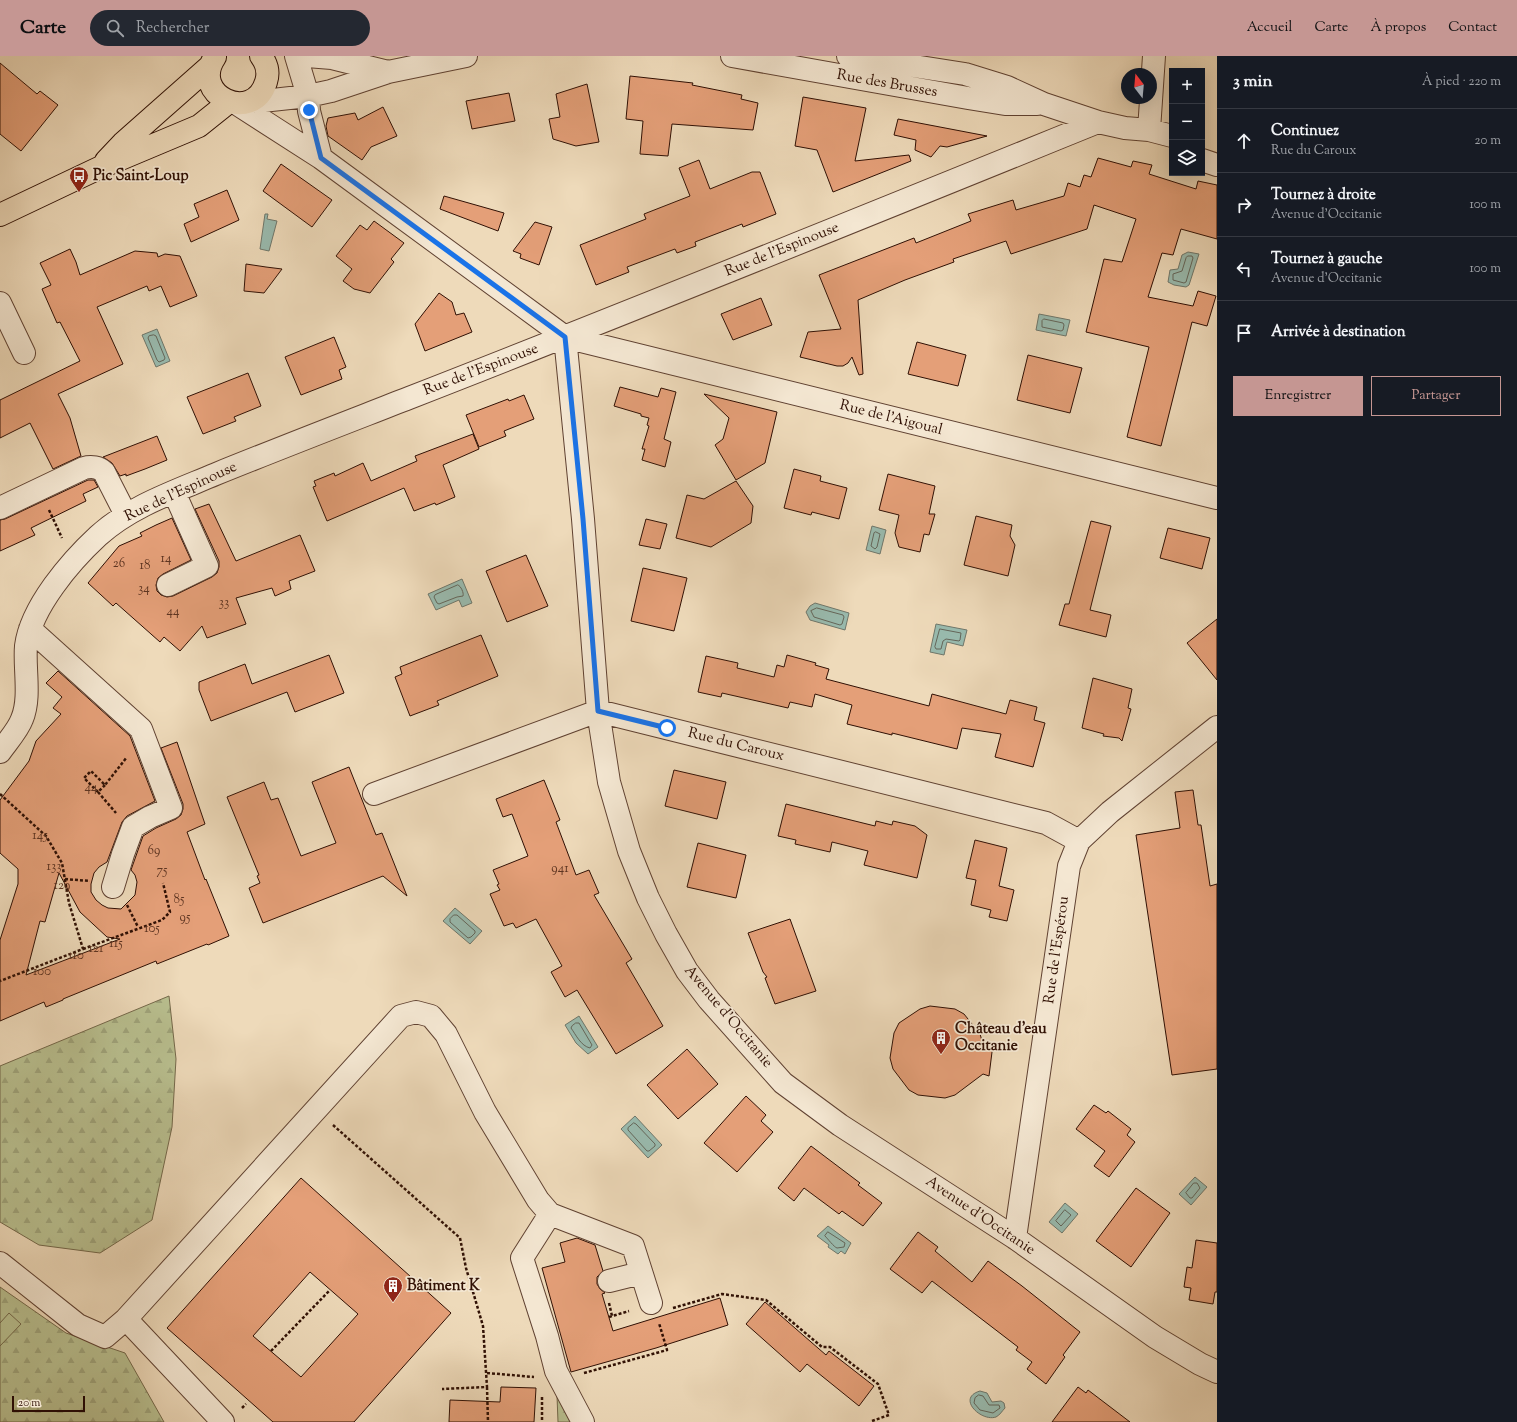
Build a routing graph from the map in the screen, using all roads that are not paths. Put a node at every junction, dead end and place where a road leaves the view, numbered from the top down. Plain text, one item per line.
1 (261, 56) edge
2 (296, 56) edge
3 (308, 56) edge
4 (466, 56) edge
5 (732, 56) edge
6 (848, 56) edge
7 (1154, 56) edge
8 (213, 61) edge
9 (965, 65) edge
10 (388, 72) junction
11 (308, 96) junction
12 (237, 103) junction
13 (1044, 104) junction
14 (1098, 122) junction
15 (1125, 128) junction
16 (1150, 130) junction
17 (1169, 135) edge
18 (1205, 146) edge
19 (1169, 150) edge
20 (1217, 150) edge
21 (321, 158) junction
22 (1205, 161) edge
23 (1217, 165) edge
24 (99, 168) junction
25 (0, 215) edge
26 (0, 303) edge
27 (565, 337) junction
28 (24, 353) dead end
29 (174, 492) junction
30 (1217, 498) edge
31 (0, 508) edge
32 (126, 515) junction
33 (168, 585) dead end
34 (30, 629) junction
35 (598, 711) junction
36 (1217, 727) edge
37 (0, 752) edge
38 (374, 794) dead end
39 (1079, 841) junction
40 (111, 890) road end
41 (550, 1214) junction
42 (1015, 1238) junction
43 (0, 1263) edge
44 (641, 1273) junction
45 (609, 1281) dead end
46 (653, 1311) road end
47 (126, 1319) junction
48 (1217, 1372) edge
49 (223, 1422) edge
50 (583, 1422) edge

1 - 12 main road
2 - 11 street
3 - 10 street
4 - 10 street
5 - 13 street, Rue des Brusses
6 - 9 street, Rue des Brusses
7 - 16 street
8 - 12 main road
8 - 24 main road
9 - 13 street, Rue des Brusses
10 - 11 street
11 - 12 street
11 - 21 street
12 - 21 street
12 - 24 main road
13 - 14 street, Rue des Brusses
14 - 15 street, Rue des Brusses
14 - 27 street, Rue de l'Espinouse
15 - 16 street, Rue des Brusses
15 - 19 street, Rue des Brusses
16 - 17 street, Rue des Brusses
18 - 20 street
21 - 27 street
22 - 23 street
24 - 25 main road
26 - 28 street
27 - 29 street, Rue de l'Espinouse
27 - 30 street, Rue de l'Aigoual
27 - 35 street, Avenue d'Occitanie
29 - 32 street, Rue de l'Espinouse
29 - 33 street
31 - 32 street
32 - 34 street, Rue de l'Espinouse
34 - 37 street, Rue de l'Espinouse
34 - 40 street
35 - 38 street
35 - 39 street, Rue du Caroux
35 - 42 street, Avenue d'Occitanie
36 - 39 street, Rue de l'Espérou
39 - 42 street, Rue de l'Espérou
41 - 44 street
41 - 47 street
41 - 50 street
42 - 48 street, Avenue d'Occitanie
43 - 47 street
44 - 45 street
44 - 46 street
47 - 49 street

